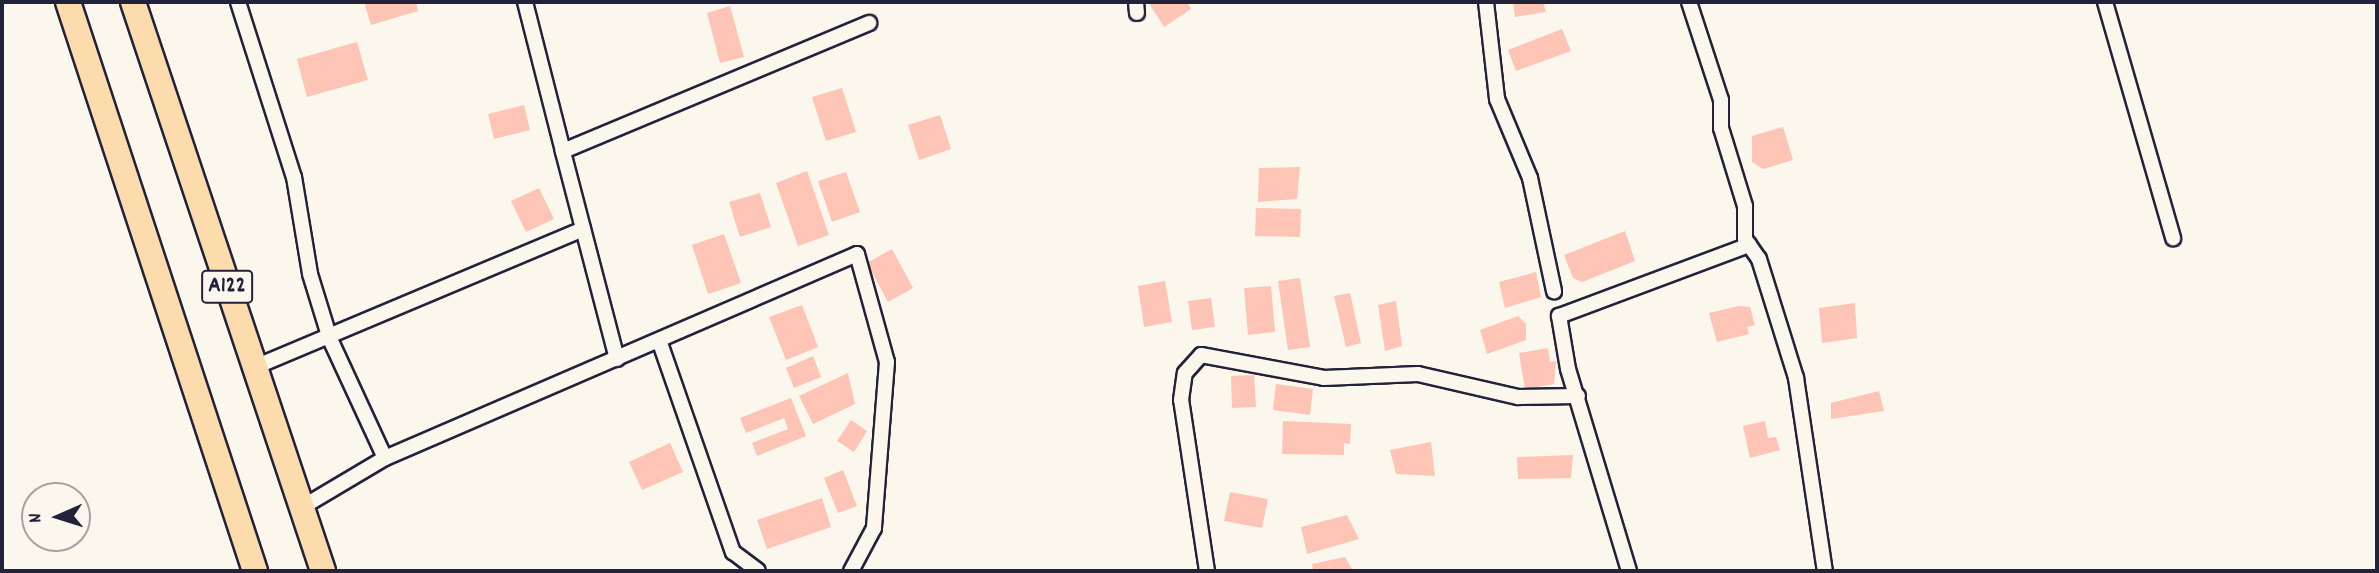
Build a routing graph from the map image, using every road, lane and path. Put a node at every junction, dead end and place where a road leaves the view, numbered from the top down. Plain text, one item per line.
1 (68, 2) edge
2 (133, 2) edge
3 (238, 2) edge
4 (525, 2) edge
5 (1486, 2) edge
6 (1689, 2) edge
7 (2105, 2) edge
8 (869, 23) dead end
9 (563, 151) junction
10 (583, 229) junction
11 (2173, 238) dead end
12 (1749, 245) junction
13 (1554, 291) dead end
14 (330, 337) junction
15 (659, 340) junction
16 (617, 359) junction
17 (255, 367) junction
18 (1578, 396) junction
19 (385, 458) junction
20 (303, 506) junction
21 (255, 571) edge
22 (323, 571) edge
23 (758, 571) edge
24 (851, 571) edge
25 (1206, 571) edge
26 (1629, 571) edge
27 (1825, 571) edge

1 - 21 highway, A122
2 - 17 highway, A122
3 - 14 street
4 - 9 street
5 - 13 street
6 - 12 street
7 - 11 street
8 - 9 street
9 - 10 street
10 - 14 street
10 - 16 street
12 - 18 street
12 - 27 street
14 - 17 street
14 - 19 street
15 - 16 street
15 - 23 street
15 - 24 street
16 - 19 street
17 - 20 highway, A122
18 - 25 street
18 - 26 street
19 - 20 street
20 - 22 highway, A122

